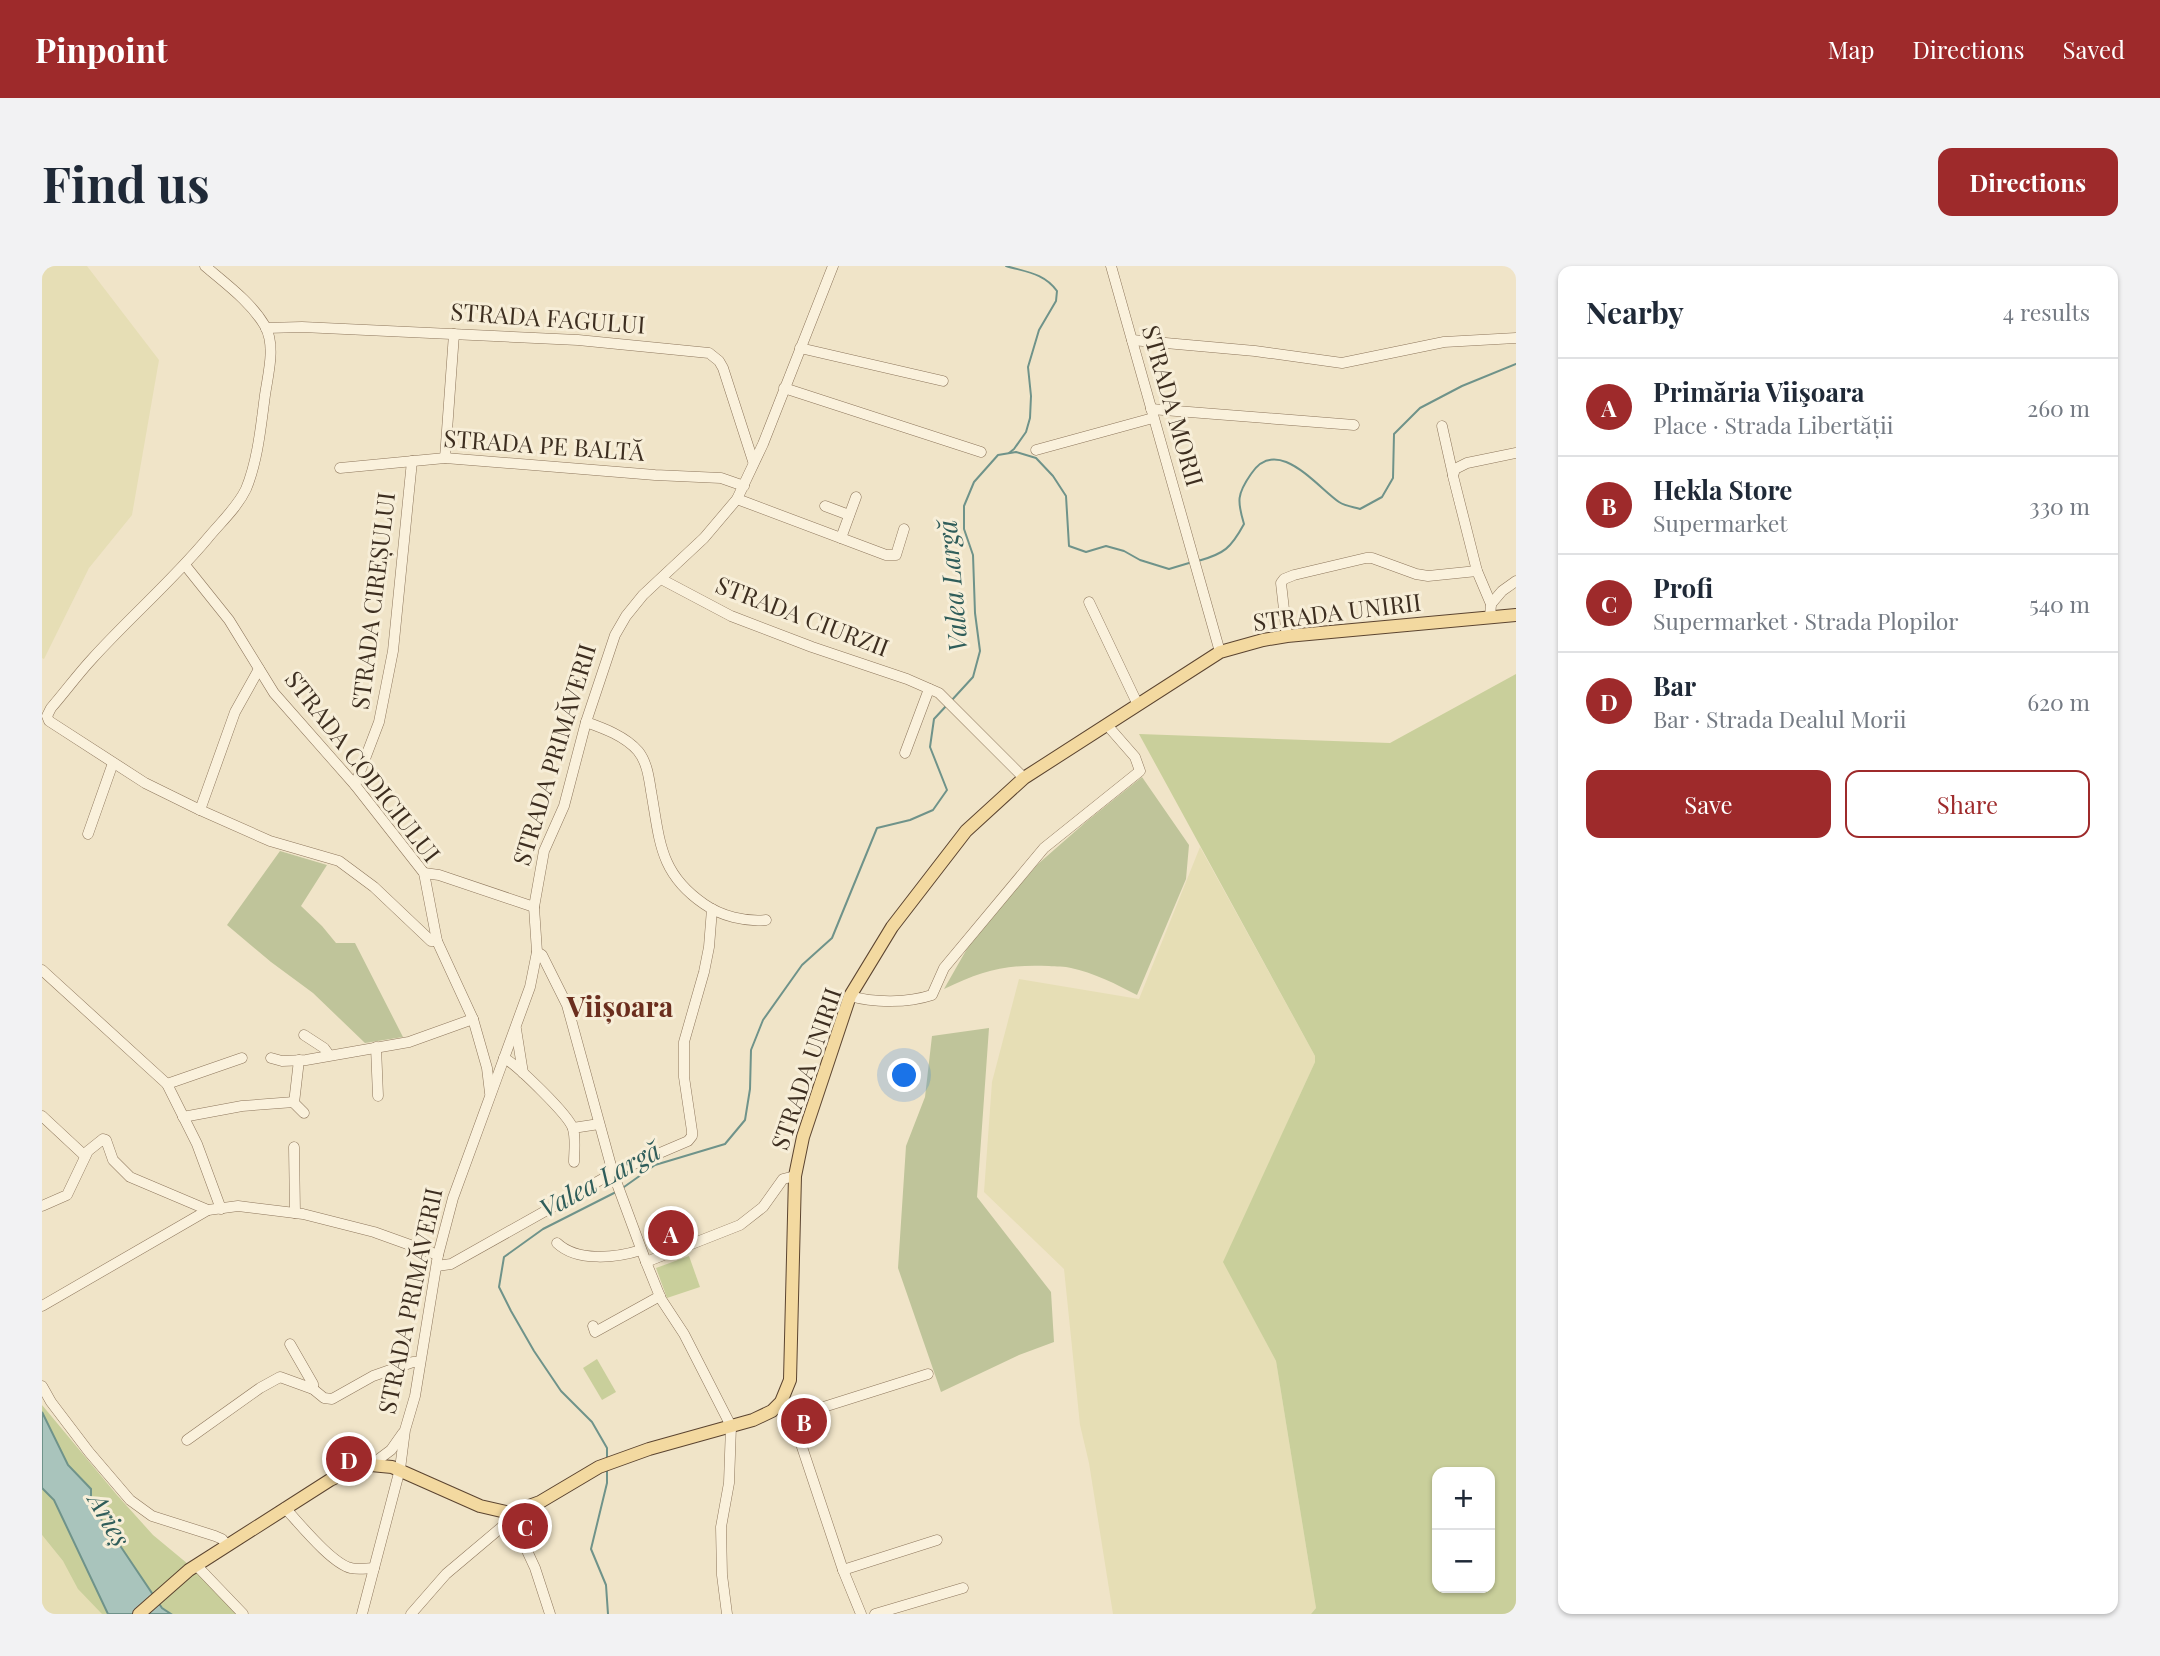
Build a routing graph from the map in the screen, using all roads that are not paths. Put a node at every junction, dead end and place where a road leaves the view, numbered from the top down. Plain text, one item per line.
1 (205, 266) edge
2 (833, 266) edge
3 (1111, 266) edge
4 (266, 328) junction
5 (454, 334) junction
6 (1516, 338) edge
7 (1132, 340) junction
8 (800, 348) junction
9 (943, 381) dead end
10 (784, 387) junction
11 (1152, 413) junction
12 (1354, 425) dead end
13 (1442, 426) dead end
14 (1036, 450) dead end
15 (981, 452) dead end
16 (1516, 453) edge
17 (445, 458) junction
18 (412, 461) junction
19 (753, 461) junction
20 (340, 468) dead end
21 (1453, 476) junction
22 (744, 486) junction
23 (856, 497) dead end
24 (737, 499) junction
25 (825, 506) dead end
26 (849, 515) junction
27 (904, 529) dead end
28 (841, 538) junction
29 (185, 565) junction
30 (1477, 571) junction
31 (661, 579) junction
32 (1516, 581) edge
33 (1089, 602) dead end
34 (1491, 610) junction
35 (1516, 615) edge
36 (1287, 636) junction
37 (1220, 652) junction
38 (259, 669) junction
39 (929, 689) junction
40 (1138, 705) junction
41 (586, 722) junction
42 (1108, 725) junction
43 (905, 753) dead end
44 (113, 762) junction
45 (1024, 778) junction
46 (355, 785) junction
47 (200, 810) junction
48 (88, 834) dead end
49 (424, 873) junction
50 (534, 907) junction
51 (712, 909) junction
52 (766, 920) dead end
53 (437, 941) junction
54 (537, 953) junction
55 (42, 970) edge
56 (850, 996) junction
57 (473, 1019) junction
58 (516, 1025) junction
59 (304, 1035) dead end
60 (376, 1047) junction
61 (329, 1055) junction
62 (242, 1058) dead end
63 (271, 1058) dead end
64 (504, 1058) junction
65 (299, 1060) junction
66 (524, 1074) junction
67 (167, 1084) junction
68 (491, 1093) junction
69 (378, 1096) dead end
70 (294, 1102) junction
71 (304, 1113) dead end
72 (42, 1116) edge
73 (183, 1117) junction
74 (599, 1125) junction
75 (573, 1128) junction
76 (294, 1147) dead end
77 (85, 1156) junction
78 (574, 1162) dead end
79 (795, 1176) junction
80 (615, 1177) junction
81 (42, 1206) edge
82 (221, 1209) junction
83 (208, 1210) junction
84 (295, 1213) junction
85 (557, 1244) dead end
86 (641, 1250) junction
87 (438, 1255) junction
88 (646, 1262) junction
89 (437, 1266) junction
90 (660, 1296) junction
91 (42, 1306) edge
92 (593, 1326) dead end
93 (290, 1344) dead end
94 (420, 1362) junction
95 (928, 1374) dead end
96 (42, 1386) edge
97 (313, 1389) junction
98 (781, 1402) junction
99 (792, 1417) junction
100 (731, 1426) junction
101 (405, 1430) junction
102 (187, 1440) dead end
103 (371, 1465) junction
104 (400, 1469) junction
105 (285, 1508) junction
106 (510, 1517) junction
107 (937, 1540) dead end
108 (226, 1544) junction
109 (193, 1568) junction
110 (374, 1568) junction
111 (843, 1570) junction
112 (963, 1588) dead end
113 (139, 1614) edge
114 (243, 1614) edge
115 (362, 1614) edge
116 (411, 1614) edge
117 (550, 1614) edge
118 (727, 1614) edge
119 (861, 1614) edge
120 (875, 1614) edge

1 - 4 street
2 - 8 street, STRADA PRIMĂVERII
3 - 7 street, STRADA MORII
4 - 5 street, STRADA FAGULUI
4 - 29 street
5 - 17 street
5 - 19 street, STRADA FAGULUI
6 - 7 street
7 - 11 street, STRADA MORII
8 - 9 street
8 - 10 street, STRADA PRIMĂVERII
10 - 15 street
10 - 19 street, STRADA PRIMĂVERII
11 - 12 street
11 - 14 street
11 - 37 street, STRADA MORII
13 - 21 street
16 - 21 street
17 - 18 street, STRADA PE BALTĂ
17 - 22 street, STRADA PE BALTĂ
18 - 20 street, STRADA PE BALTĂ
18 - 46 street, STRADA CIREȘULUI
19 - 22 street, STRADA PRIMĂVERII
21 - 30 street
22 - 24 street, STRADA PRIMĂVERII
23 - 26 street
24 - 28 street
24 - 31 street, STRADA PRIMĂVERII
25 - 26 street
26 - 28 street
27 - 28 street
29 - 38 street, STRADA CODICIULUI
29 - 44 street
30 - 34 street
30 - 36 street
31 - 39 street, STRADA CIURZII
31 - 41 street, STRADA PRIMĂVERII
32 - 34 street
33 - 40 street
34 - 35 main road, STRADA UNIRII
34 - 36 main road, STRADA UNIRII
36 - 37 main road, STRADA UNIRII
37 - 40 main road, STRADA UNIRII
38 - 46 street, STRADA CODICIULUI
38 - 47 street
39 - 43 street
39 - 45 street, STRADA CIURZII
40 - 42 main road, STRADA UNIRII
41 - 50 street, STRADA PRIMĂVERII
41 - 51 street
42 - 45 main road, STRADA UNIRII
42 - 56 street
44 - 47 street
44 - 48 street
45 - 56 main road, STRADA UNIRII
46 - 49 street, STRADA CODICIULUI
47 - 53 street
49 - 50 street
49 - 53 street, STRADA CODICIULUI
50 - 54 street, STRADA PRIMĂVERII
51 - 52 street
51 - 80 street
53 - 57 street, STRADA CODICIULUI
54 - 58 street, STRADA PRIMĂVERII
54 - 74 street
55 - 67 street
56 - 79 main road, STRADA UNIRII
57 - 60 street
57 - 68 street, STRADA CODICIULUI
58 - 64 street, STRADA PRIMĂVERII
58 - 66 street
59 - 61 street
60 - 61 street
60 - 69 street
61 - 65 street
62 - 67 street
63 - 65 street
64 - 66 street
64 - 68 street, STRADA PRIMĂVERII
65 - 70 street
66 - 75 street
67 - 73 street
68 - 87 street, STRADA PRIMĂVERII
70 - 71 street
70 - 73 street
72 - 77 street
73 - 82 street
74 - 75 street
74 - 80 street
75 - 78 street
76 - 84 street
77 - 81 street
77 - 83 street
79 - 88 street
79 - 98 main road, STRADA UNIRII
80 - 86 street
80 - 89 street
82 - 83 street
82 - 84 street
83 - 91 street
84 - 87 street
85 - 86 street
86 - 88 street
87 - 89 street, STRADA PRIMĂVERII
88 - 90 street
89 - 94 street, STRADA PRIMĂVERII
90 - 92 street
90 - 100 street
93 - 97 street
94 - 97 street
94 - 101 street, STRADA PRIMĂVERII
95 - 99 street
96 - 108 street
97 - 102 street
98 - 99 street
98 - 100 main road
99 - 111 street
100 - 106 main road
100 - 118 street
101 - 103 street
101 - 104 street
103 - 104 main road
103 - 105 main road
104 - 106 main road
104 - 110 street
105 - 108 main road
105 - 110 street
106 - 116 street
106 - 117 street
107 - 111 street
108 - 109 main road
109 - 113 main road
109 - 114 street
110 - 115 street
111 - 119 street
112 - 120 street

